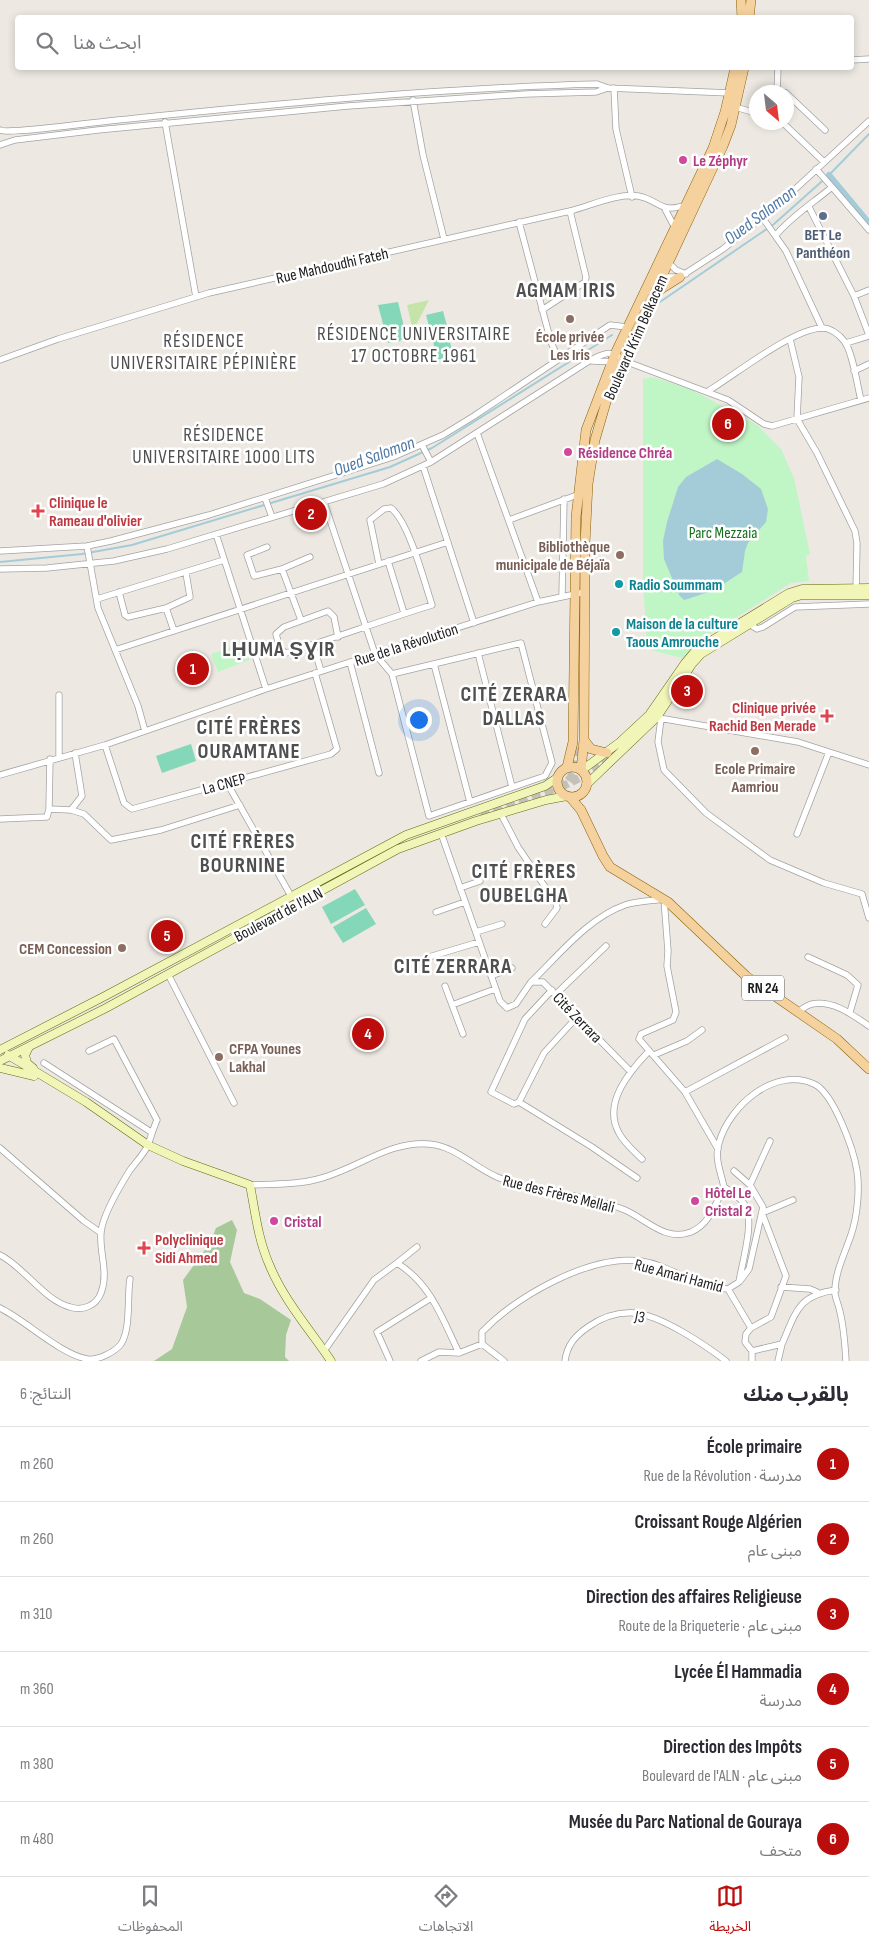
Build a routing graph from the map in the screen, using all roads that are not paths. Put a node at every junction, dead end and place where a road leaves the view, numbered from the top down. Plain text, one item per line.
1 (741, 0) edge
2 (751, 0) edge
3 (742, 15) edge
4 (750, 15) edge
5 (869, 59) edge
6 (854, 60) edge
7 (735, 70) edge
8 (744, 70) edge
9 (778, 70) edge
10 (778, 84) edge
11 (611, 88) junction
12 (412, 93) junction
13 (730, 93) junction
14 (413, 101) junction
15 (794, 101) edge
16 (242, 107) junction
17 (735, 107) junction
18 (749, 111) edge
19 (164, 115) junction
20 (243, 116) junction
21 (869, 121) edge
22 (166, 124) junction
23 (0, 130) edge
24 (790, 130) edge
25 (825, 130) dead end
26 (15, 132) junction
27 (15, 140) junction
28 (0, 145) edge
29 (824, 162) junction
30 (816, 169) junction
31 (832, 187) junction
32 (843, 187) dead end
33 (837, 192) junction
34 (632, 197) junction
35 (688, 204) junction
36 (809, 207) junction
37 (665, 208) junction
38 (570, 211) junction
39 (763, 219) junction
40 (519, 222) junction
41 (676, 228) junction
42 (869, 230) edge
43 (775, 233) junction
44 (444, 239) junction
45 (668, 262) junction
46 (659, 271) junction
47 (683, 275) junction
48 (869, 290) edge
49 (653, 294) junction
50 (854, 296) junction
51 (196, 297) junction
52 (542, 310) junction
53 (627, 327) junction
54 (822, 328) junction
55 (869, 333) edge
56 (790, 339) junction
57 (846, 343) junction
58 (558, 358) junction
59 (1, 359) edge
60 (616, 359) junction
61 (869, 364) edge
62 (854, 371) junction
63 (708, 391) junction
64 (869, 398) edge
65 (861, 400) junction
66 (797, 419) junction
67 (477, 432) junction
68 (422, 446) junction
69 (430, 460) junction
70 (424, 466) junction
71 (577, 495) junction
72 (564, 499) junction
73 (266, 500) junction
74 (324, 502) junction
75 (271, 516) junction
76 (509, 520) junction
77 (216, 534) junction
78 (448, 542) junction
79 (87, 546) junction
80 (267, 547) dead end
81 (0, 551) edge
82 (415, 552) junction
83 (310, 557) dead end
84 (224, 560) junction
85 (388, 561) junction
86 (90, 564) junction
87 (379, 564) junction
88 (0, 569) edge
89 (282, 569) junction
90 (186, 573) junction
91 (349, 574) junction
92 (869, 588) edge
93 (856, 591) junction
94 (119, 592) junction
95 (292, 592) junction
96 (585, 592) junction
97 (575, 593) junction
98 (790, 595) junction
99 (869, 595) edge
100 (562, 596) junction
101 (96, 599) junction
102 (538, 602) junction
103 (869, 604) edge
104 (795, 607) junction
105 (166, 608) junction
106 (240, 609) junction
107 (404, 614) junction
108 (301, 620) junction
109 (474, 623) junction
110 (748, 624) junction
111 (366, 628) junction
112 (174, 631) junction
113 (338, 637) junction
114 (313, 645) junction
115 (115, 650) junction
116 (478, 653) junction
117 (375, 654) junction
118 (350, 662) junction
119 (434, 664) junction
120 (318, 672) junction
121 (392, 674) junction
122 (266, 689) junction
123 (59, 695) dead end
124 (659, 718) junction
125 (145, 731) junction
126 (584, 740) junction
127 (105, 744) junction
128 (75, 752) junction
129 (607, 752) junction
130 (829, 752) junction
131 (59, 757) junction
132 (50, 759) junction
133 (869, 765) edge
134 (567, 767) junction
135 (581, 770) junction
136 (379, 773) dead end
137 (0, 776) edge
138 (557, 778) junction
139 (227, 783) junction
140 (512, 787) junction
141 (584, 789) junction
142 (568, 797) junction
143 (470, 802) junction
144 (240, 805) junction
145 (49, 808) junction
146 (71, 810) junction
147 (581, 810) junction
148 (501, 814) junction
149 (429, 816) junction
150 (0, 818) edge
151 (431, 826) junction
152 (441, 833) junction
153 (797, 834) dead end
154 (480, 881) dead end
155 (460, 888) junction
156 (291, 896) junction
157 (664, 899) junction
158 (465, 902) junction
159 (436, 912) dead end
160 (869, 918) edge
161 (502, 924) dead end
162 (545, 924) dead end
163 (476, 932) junction
164 (479, 942) junction
165 (606, 946) dead end
166 (429, 957) dead end
167 (808, 957) dead end
168 (512, 968) dead end
169 (168, 974) junction
170 (491, 976) junction
171 (531, 982) junction
172 (445, 986) dead end
173 (495, 989) junction
174 (554, 992) junction
175 (452, 1005) junction
176 (798, 1012) junction
177 (850, 1012) junction
178 (578, 1016) junction
179 (869, 1026) edge
180 (702, 1030) dead end
181 (463, 1034) dead end
182 (785, 1038) dead end
183 (29, 1047) junction
184 (0, 1050) edge
185 (88, 1051) dead end
186 (652, 1053) junction
187 (10, 1056) junction
188 (0, 1061) edge
189 (44, 1063) dead end
190 (0, 1068) edge
191 (869, 1069) edge
192 (630, 1072) junction
193 (43, 1078) junction
194 (685, 1092) junction
195 (518, 1102) junction
196 (234, 1103) dead end
197 (151, 1132) junction
198 (770, 1141) dead end
199 (148, 1145) junction
200 (0, 1148) edge
201 (718, 1149) junction
202 (642, 1159) dead end
203 (734, 1170) dead end
204 (636, 1178) dead end
205 (250, 1185) junction
206 (750, 1185) junction
207 (724, 1187) junction
208 (793, 1200) dead end
209 (762, 1213) junction
210 (101, 1233) junction
211 (417, 1247) dead end
212 (0, 1255) edge
213 (396, 1263) junction
214 (130, 1279) dead end
215 (739, 1282) junction
216 (781, 1287) junction
217 (728, 1290) junction
218 (836, 1290) junction
219 (817, 1292) junction
220 (431, 1298) junction
221 (0, 1308) edge
222 (751, 1328) junction
223 (482, 1344) junction
224 (782, 1344) junction
225 (324, 1351) junction
226 (752, 1351) junction
227 (459, 1353) junction
228 (331, 1361) edge
229 (390, 1361) edge
230 (421, 1361) edge
231 (504, 1361) edge
232 (565, 1361) edge
233 (726, 1361) edge
234 (752, 1361) edge
235 (778, 1361) edge
236 (846, 1361) edge

1 - 3 main road
2 - 4 main road
5 - 6 street
7 - 13 main road, Boulevard Krim Belkacem
8 - 17 main road, Boulevard Krim Belkacem
9 - 10 street
11 - 12 street
11 - 13 street
11 - 14 street
11 - 34 street
12 - 14 street
12 - 16 street
13 - 35 main road, Boulevard Krim Belkacem
14 - 20 street
14 - 44 street
15 - 25 street
16 - 19 street
16 - 20 street
17 - 18 street
17 - 45 main road, Boulevard Krim Belkacem
19 - 22 street
19 - 26 street
20 - 22 street
21 - 29 street
22 - 27 street
22 - 51 street
23 - 26 street
24 - 29 street
26 - 27 street
27 - 28 street
29 - 30 street
30 - 31 street
30 - 39 street
31 - 33 street
31 - 36 street
32 - 33 street
33 - 42 street
34 - 37 street, Rue Mahdoudhi Fateh
34 - 38 street, Rue Mahdoudhi Fateh
35 - 37 street
35 - 41 main road, Boulevard Krim Belkacem
36 - 43 street
36 - 50 street
37 - 41 street
38 - 40 street, Rue Mahdoudhi Fateh
38 - 52 street
39 - 43 street
39 - 47 street
40 - 44 street, Rue Mahdoudhi Fateh
40 - 52 street
41 - 46 main road, Boulevard Krim Belkacem
43 - 54 street
44 - 51 street, Rue Mahdoudhi Fateh
45 - 46 main road, Boulevard Krim Belkacem
45 - 47 street
46 - 47 street
46 - 49 main road, Boulevard Krim Belkacem
46 - 53 main road, Boulevard Krim Belkacem
47 - 49 main road
48 - 50 street
49 - 60 main road, Boulevard Krim Belkacem
50 - 55 street
51 - 59 street, Rue Mahdoudhi Fateh
52 - 58 street
53 - 58 street
53 - 60 main road, Boulevard Krim Belkacem
54 - 56 street
54 - 57 street
55 - 57 street
56 - 63 street
56 - 66 street
57 - 62 street
58 - 68 street
60 - 63 street
60 - 67 street
60 - 71 main road, Boulevard Krim Belkacem
60 - 96 main road, Boulevard Krim Belkacem
61 - 62 street
62 - 65 street
63 - 66 street
64 - 65 street
65 - 66 street
66 - 93 street
67 - 69 street
67 - 76 street
68 - 69 street
68 - 73 street
69 - 70 street
70 - 74 street
70 - 78 street
71 - 72 street
71 - 97 main road, Boulevard Krim Belkacem
72 - 76 street
72 - 100 street
73 - 75 street
73 - 79 street
74 - 75 street
74 - 91 street
75 - 77 street
76 - 102 street
77 - 84 street
77 - 86 street
78 - 82 street
78 - 109 street
79 - 81 street
79 - 86 street
80 - 89 street
82 - 85 street
82 - 87 street
82 - 107 street
83 - 89 street
84 - 90 street
84 - 106 street
85 - 87 street
85 - 107 street
86 - 88 street
86 - 101 street
87 - 91 street
89 - 95 street
90 - 94 street
90 - 105 street
91 - 95 street
91 - 111 street
92 - 93 main road
93 - 98 main road
93 - 99 main road
94 - 101 street
94 - 105 street
95 - 106 street
95 - 108 street
96 - 97 street, Rue de la Révolution
96 - 126 main road, Boulevard Krim Belkacem
97 - 100 street, Rue de la Révolution
97 - 134 main road, Boulevard Krim Belkacem
98 - 104 street
98 - 110 main road
98 - 129 main road
100 - 102 street, Rue de la Révolution
101 - 115 street
102 - 109 street, Rue de la Révolution
103 - 104 street
104 - 110 street
105 - 112 street
106 - 112 street
106 - 122 street
107 - 111 street
108 - 113 street
108 - 114 street
109 - 117 street, Rue de la Révolution
110 - 124 main road
111 - 113 street
111 - 117 street
112 - 115 street
113 - 114 street
114 - 120 street
115 - 125 street
116 - 119 street
116 - 140 street
116 - 140 street
117 - 118 street, Rue de la Révolution
117 - 121 street
118 - 120 street, Rue de la Révolution
118 - 136 street
119 - 121 street
119 - 143 street
120 - 122 street, Rue de la Révolution
120 - 139 street, La CNEP
121 - 149 street
122 - 125 street, Rue de la Révolution
123 - 131 street
124 - 130 street
124 - 141 main road
124 - 160 street
125 - 127 street, Rue de la Révolution
126 - 129 main road
126 - 135 main road, Boulevard Krim Belkacem
127 - 128 street, Rue de la Révolution
127 - 139 street, La CNEP
128 - 131 street, Rue de la Révolution
128 - 146 street
129 - 135 main road
130 - 133 street
130 - 153 street
131 - 132 street, Rue de la Révolution
132 - 137 street, Rue de la Révolution
132 - 145 street
134 - 135 main road
134 - 138 main road
135 - 141 main road
138 - 142 main road
138 - 151 main road, Boulevard de l'ALN
139 - 144 street
140 - 143 street
141 - 142 main road
141 - 147 main road, RN 24
142 - 147 main road, RN 24
142 - 148 main road, Boulevard de l'ALN
143 - 149 street
144 - 146 street
144 - 156 street
145 - 146 street
145 - 150 street
147 - 157 main road, RN 24
148 - 152 main road, Boulevard de l'ALN
148 - 162 street
149 - 151 street
151 - 156 main road, Boulevard de l'ALN
152 - 155 street
152 - 169 main road, Boulevard de l'ALN
154 - 155 street
155 - 158 street
156 - 184 main road, Boulevard de l'ALN
157 - 171 street
157 - 176 main road, RN 24
157 - 186 street
158 - 159 street
158 - 163 street
161 - 163 street
163 - 164 street
164 - 166 street
164 - 170 street
165 - 174 street
167 - 177 street
168 - 170 street
169 - 183 main road, Boulevard de l'ALN
169 - 196 street
170 - 173 street
171 - 173 street
171 - 174 street, Cité Zerrara
172 - 175 street
173 - 175 street
174 - 178 street, Cité Zerrara
174 - 195 street
175 - 181 street
176 - 177 street
176 - 191 main road, RN 24
177 - 179 street
178 - 192 street, Cité Zerrara
178 - 195 street
180 - 186 street
182 - 194 street
183 - 187 main road, Boulevard de l'ALN
183 - 193 main road
184 - 187 main road
185 - 197 street
186 - 192 street
186 - 194 street
187 - 188 main road, Boulevard de l'ALN
187 - 193 main road
189 - 197 street
190 - 193 main road
192 - 202 street
193 - 199 main road
194 - 201 street
195 - 204 street
197 - 199 street
198 - 206 street
199 - 205 main road
199 - 210 street
200 - 210 street
201 - 207 street
201 - 218 street
203 - 206 street
205 - 207 street, Rue des Frères Mellali
205 - 225 main road
206 - 209 street
207 - 215 street, Rue Amari Hamid
208 - 209 street
209 - 215 street
209 - 216 street
210 - 212 street
211 - 213 street
213 - 220 street
213 - 225 street
214 - 221 street
215 - 217 street, Rue Amari Hamid
216 - 219 street
216 - 222 street
217 - 222 street
217 - 223 street, Rue Amari Hamid
218 - 219 street
218 - 236 street
219 - 224 street
220 - 227 street
220 - 229 street
222 - 226 street
223 - 227 street
223 - 231 street
224 - 226 street
224 - 235 street
225 - 228 main road
226 - 234 street
227 - 230 street
232 - 233 street, J3

